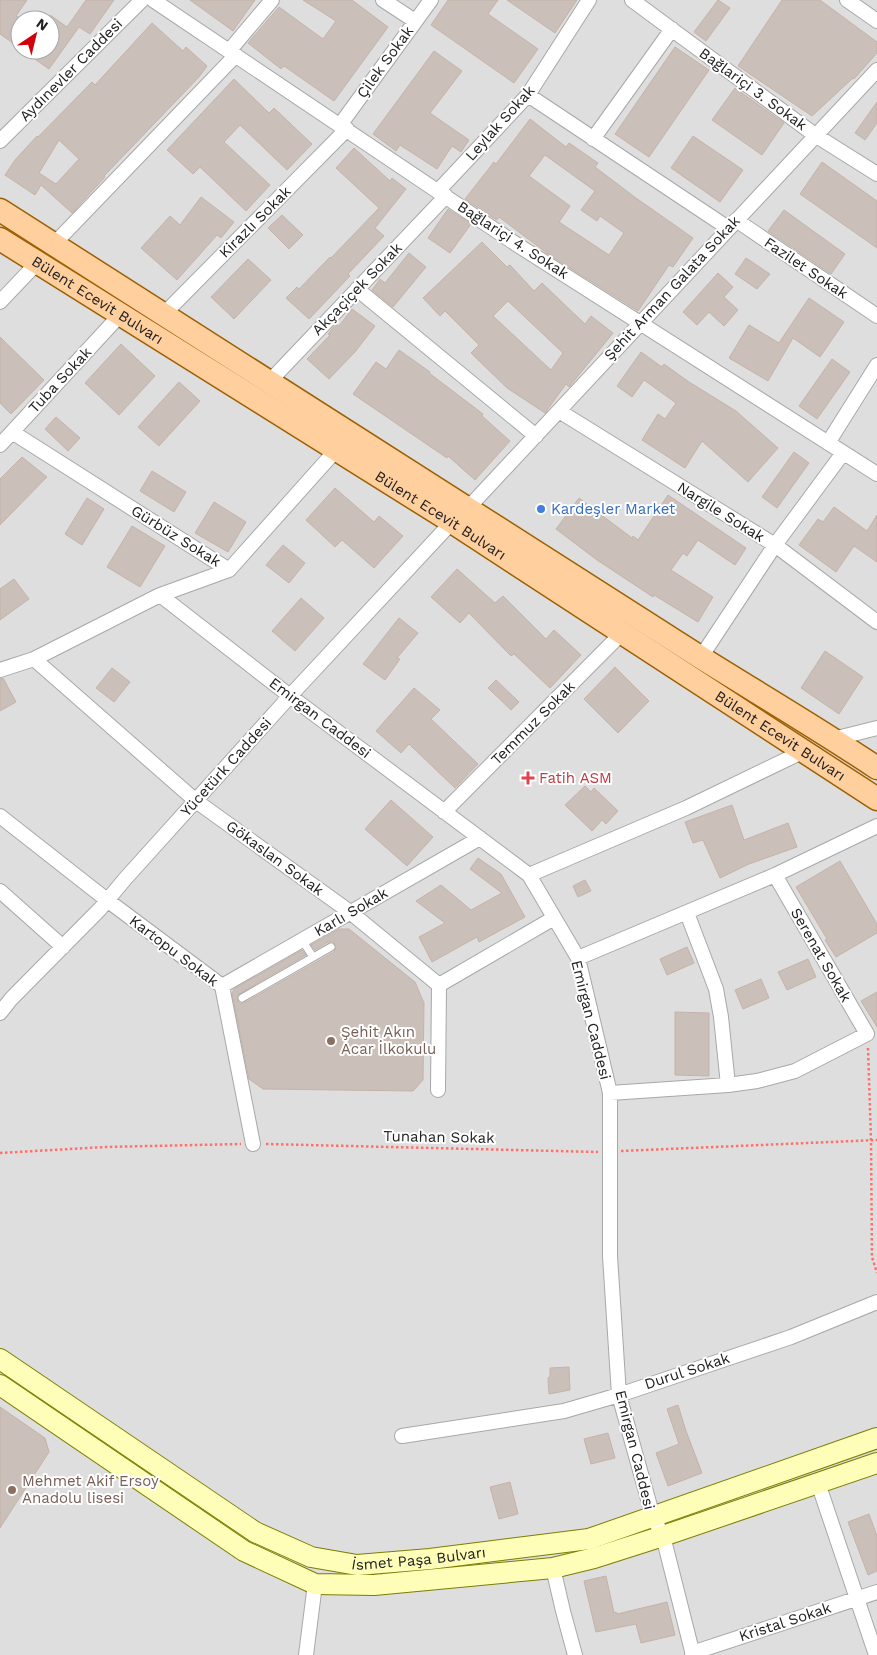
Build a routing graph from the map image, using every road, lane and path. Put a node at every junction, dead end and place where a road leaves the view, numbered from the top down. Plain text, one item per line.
1 (142, 0) edge
2 (153, 0) edge
3 (272, 0) edge
4 (382, 0) edge
5 (431, 0) edge
6 (590, 0) edge
7 (632, 0) edge
8 (847, 0) edge
9 (415, 21) junction
10 (877, 22) edge
11 (672, 29) junction
12 (233, 53) junction
13 (877, 70) edge
14 (528, 96) junction
15 (343, 127) junction
16 (816, 135) junction
17 (593, 139) junction
18 (0, 141) edge
19 (877, 174) edge
20 (442, 193) junction
21 (0, 210) edge
22 (732, 224) junction
23 (0, 239) edge
24 (54, 244) junction
25 (38, 262) junction
26 (357, 289) junction
27 (0, 302) edge
28 (121, 314) junction
29 (163, 315) junction
30 (877, 316) edge
31 (640, 323) junction
32 (877, 365) edge
33 (269, 382) junction
34 (559, 411) junction
35 (12, 432) junction
36 (536, 436) junction
37 (828, 443) junction
38 (0, 445) edge
39 (337, 449) junction
40 (843, 453) junction
41 (877, 474) edge
42 (469, 507) junction
43 (452, 522) junction
44 (775, 545) junction
45 (230, 570) junction
46 (160, 596) junction
47 (877, 622) edge
48 (622, 633) junction
49 (701, 657) junction
50 (34, 658) junction
51 (0, 670) edge
52 (290, 696) junction
53 (877, 728) edge
54 (833, 739) junction
55 (804, 750) junction
56 (867, 756) edge
57 (877, 768) edge
58 (877, 798) edge
59 (196, 801) junction
60 (444, 812) junction
61 (0, 816) edge
62 (877, 826) edge
63 (480, 838) junction
64 (529, 875) junction
65 (775, 876) junction
66 (0, 891) edge
67 (107, 900) junction
68 (350, 912) junction
69 (687, 914) junction
70 (554, 918) junction
71 (302, 940) junction
72 (63, 947) junction
73 (330, 947) dead end
74 (313, 957) junction
75 (578, 958) junction
76 (439, 985) junction
77 (222, 986) junction
78 (242, 998) dead end
79 (0, 1013) edge
80 (867, 1034) junction
81 (728, 1085) junction
82 (438, 1090) dead end
83 (610, 1093) junction
84 (871, 1140) junction
85 (877, 1140) edge
86 (253, 1144) junction
87 (0, 1152) edge
88 (610, 1152) junction
89 (877, 1273) edge
90 (877, 1302) edge
91 (0, 1359) edge
92 (0, 1385) edge
93 (619, 1395) junction
94 (402, 1436) dead end
95 (877, 1438) edge
96 (877, 1463) edge
97 (818, 1483) junction
98 (653, 1517) junction
99 (663, 1536) junction
100 (553, 1568) junction
101 (314, 1584) junction
102 (877, 1592) edge
103 (858, 1598) junction
104 (693, 1654) edge
105 (306, 1655) edge
106 (576, 1655) edge
107 (876, 1655) edge

1 - 18 street, Aydınevler Caddesi
2 - 12 street, Bağlariçi 4. Sokak
3 - 12 street
4 - 9 street
5 - 9 street, Çilek Sokak
6 - 14 street, Leylak Sokak
7 - 11 street, Bağlariçi 3. Sokak
8 - 10 street
9 - 15 street, Çilek Sokak
11 - 16 street, Bağlariçi 3. Sokak
11 - 17 street
12 - 15 street, Bağlariçi 4. Sokak
12 - 24 street
13 - 16 street, Şehit Arman Galata Sokak
14 - 17 street, Fazilet Sokak
14 - 20 street, Leylak Sokak
15 - 20 street, Bağlariçi 4. Sokak
15 - 29 street, Kirazlı Sokak
16 - 19 street, Bağlariçi 3. Sokak
16 - 22 street, Şehit Arman Galata Sokak
17 - 22 street, Fazilet Sokak
20 - 26 street, Akçaçiçek Sokak
20 - 31 street, Bağlariçi 4. Sokak
21 - 24 main road, Bülent Ecevit Bulvarı
22 - 30 street, Fazilet Sokak
22 - 31 street, Şehit Arman Galata Sokak
23 - 25 main road, Bülent Ecevit Bulvarı
24 - 29 main road, Bülent Ecevit Bulvarı
25 - 27 street
25 - 28 main road, Bülent Ecevit Bulvarı
26 - 33 street, Akçaçiçek Sokak
26 - 36 street
28 - 35 street, Tuba Sokak
28 - 39 main road, Bülent Ecevit Bulvarı
29 - 33 main road, Bülent Ecevit Bulvarı
31 - 34 street, Şehit Arman Galata Sokak
31 - 37 street, Bağlariçi 4. Sokak
32 - 37 street
33 - 42 main road, Bülent Ecevit Bulvarı
34 - 36 street, Şehit Arman Galata Sokak
34 - 44 street, Nargile Sokak
35 - 38 street, Tuba Sokak
35 - 45 street, Gürbüz Sokak
36 - 42 street, Şehit Arman Galata Sokak
37 - 40 street, Bağlariçi 4. Sokak
39 - 43 main road, Bülent Ecevit Bulvarı
39 - 45 street, Gürbüz Sokak
40 - 41 street, Bağlariçi 4. Sokak
40 - 44 street
42 - 49 main road, Bülent Ecevit Bulvarı
43 - 48 main road, Bülent Ecevit Bulvarı
43 - 52 street, Yücetürk Caddesi
44 - 47 street, Nargile Sokak
44 - 49 street
45 - 46 street
46 - 50 street
46 - 52 street, Emirgan Caddesi
48 - 55 main road, Bülent Ecevit Bulvarı
48 - 60 street, Temmuz Sokak
49 - 54 main road, Bülent Ecevit Bulvarı
50 - 51 street
50 - 59 street, Gökaslan Sokak
52 - 59 street, Yücetürk Caddesi
52 - 60 street, Emirgan Caddesi
53 - 54 street
54 - 56 main road, Bülent Ecevit Bulvarı
55 - 58 main road, Bülent Ecevit Bulvarı
55 - 64 street
56 - 57 main road, Bülent Ecevit Bulvarı
59 - 67 street, Yücetürk Caddesi
59 - 68 street, Gökaslan Sokak
60 - 63 street, Emirgan Caddesi
61 - 67 street, Kartopu Sokak
62 - 65 street
63 - 64 street, Emirgan Caddesi
63 - 68 street, Karlı Sokak
64 - 70 street, Emirgan Caddesi
65 - 69 street
65 - 80 street, Serenat Sokak
66 - 72 street
67 - 72 street, Yücetürk Caddesi
67 - 77 street, Kartopu Sokak
68 - 71 street, Karlı Sokak
68 - 76 street, Gökaslan Sokak
69 - 75 street
69 - 81 street
70 - 75 street, Emirgan Caddesi
70 - 76 street
71 - 74 lane
71 - 77 street, Karlı Sokak
72 - 79 street, Yücetürk Caddesi
73 - 74 lane
74 - 78 lane
75 - 83 street, Emirgan Caddesi
76 - 82 street
77 - 86 street, Kartopu Sokak
80 - 81 street
80 - 84 path
81 - 83 street
83 - 88 street, Emirgan Caddesi
84 - 85 path, Tunahan Sokak
84 - 88 path, Tunahan Sokak
84 - 89 path
86 - 87 path, Tunahan Sokak
86 - 88 path, Tunahan Sokak
88 - 93 street, Emirgan Caddesi
90 - 93 street, Durul Sokak
91 - 98 street, İsmet Paşa Bulvarı
92 - 101 street, İsmet Paşa Bulvarı
93 - 94 street, Durul Sokak
93 - 98 street, Emirgan Caddesi
95 - 98 street, İsmet Paşa Bulvarı
96 - 97 street, İsmet Paşa Bulvarı
97 - 99 street, İsmet Paşa Bulvarı
97 - 103 street
98 - 99 street, Emirgan Caddesi
99 - 100 street, İsmet Paşa Bulvarı
99 - 104 street, Emirgan Caddesi
100 - 101 street, İsmet Paşa Bulvarı
100 - 106 street
101 - 105 street
102 - 103 street, Kristal Sokak
103 - 104 street, Kristal Sokak
103 - 107 street

